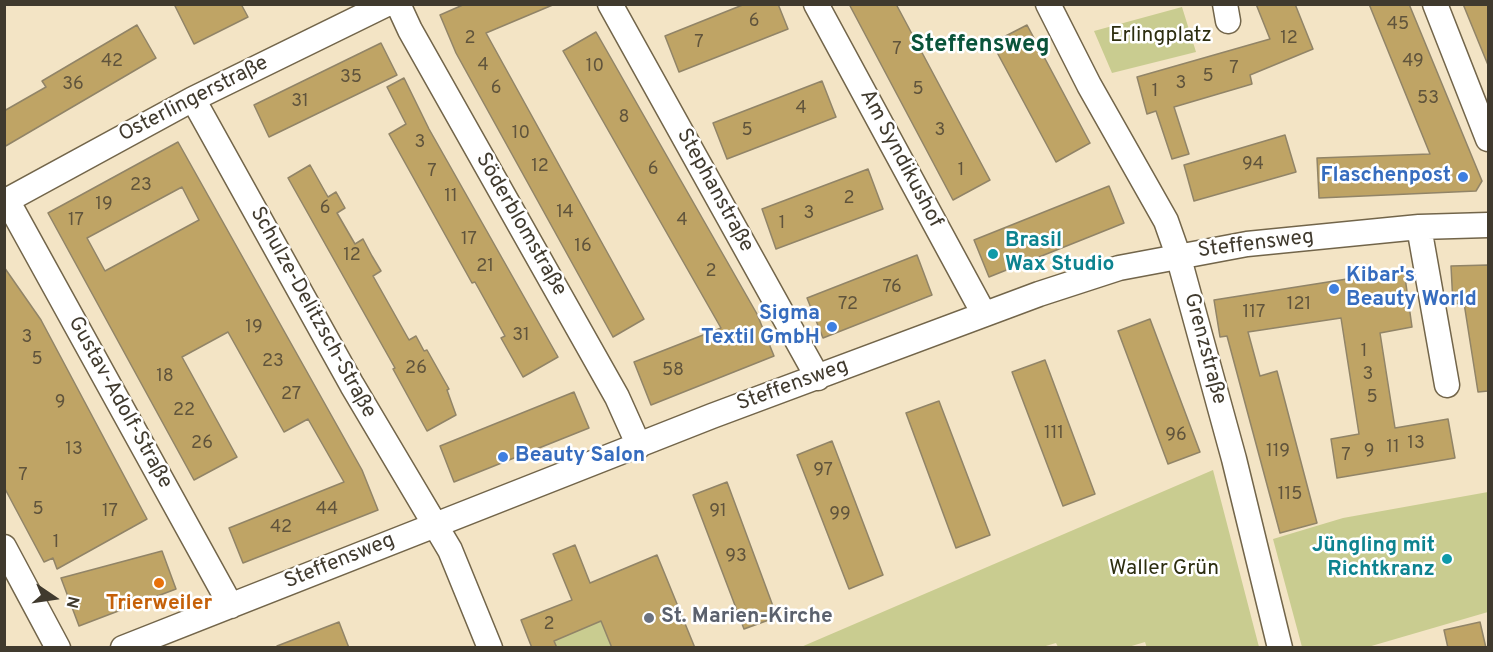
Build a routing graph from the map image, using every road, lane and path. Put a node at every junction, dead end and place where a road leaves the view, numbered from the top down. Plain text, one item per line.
1 (387, 4) edge
2 (398, 4) edge
3 (610, 4) edge
4 (816, 4) edge
5 (1048, 4) edge
6 (1435, 4) edge
7 (1478, 81) edge
8 (193, 99) junction
9 (1488, 139) edge
10 (6, 201) edge
11 (1488, 225) edge
12 (1419, 227) junction
13 (1178, 255) junction
14 (984, 314) junction
15 (818, 378) junction
16 (1447, 385) dead end
17 (639, 446) junction
18 (435, 525) junction
19 (4, 547) edge
20 (231, 606) junction
21 (58, 648) edge
22 (123, 648) edge
23 (490, 648) edge
24 (1281, 648) edge

1 - 8 street, Osterlingerstraße
2 - 17 street, Söderblomstraße
3 - 15 street, Stephanstraße
4 - 14 street, Am Syndikushof
5 - 13 street, Grenzstraße
6 - 7 street
7 - 9 street
8 - 10 street, Osterlingerstraße
8 - 18 street, Schulze-Delitzsch-Straße
10 - 20 street, Gustav-Adolf-Straße
11 - 12 street, Steffensweg
12 - 13 street, Steffensweg
12 - 16 street
13 - 14 street, Steffensweg
13 - 24 street, Grenzstraße
14 - 15 street, Steffensweg
15 - 17 street, Steffensweg
17 - 18 street, Steffensweg
18 - 20 street, Steffensweg
18 - 23 street, Schulze-Delitzsch-Straße
19 - 21 street
20 - 22 street, Steffensweg

